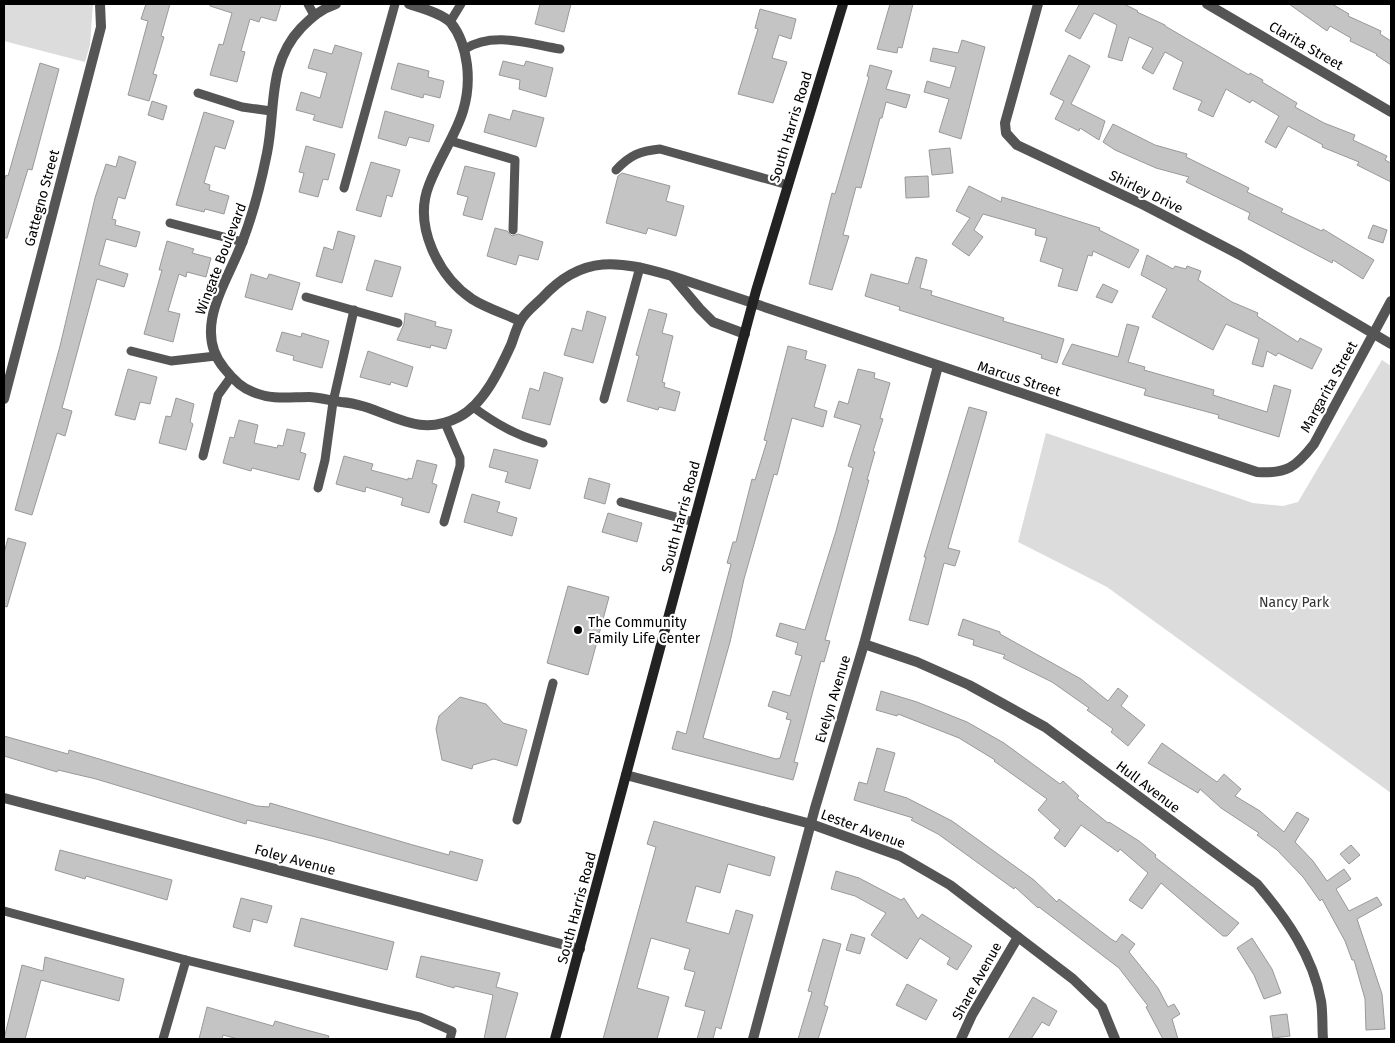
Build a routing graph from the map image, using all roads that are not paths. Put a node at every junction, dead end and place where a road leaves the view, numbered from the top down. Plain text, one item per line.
1 (100, 4) edge
2 (308, 4) edge
3 (336, 4) edge
4 (395, 4) edge
5 (409, 4) edge
6 (461, 4) edge
7 (842, 4) edge
8 (1038, 4) edge
9 (1207, 4) edge
10 (314, 14) junction
11 (450, 22) junction
12 (560, 48) dead end
13 (465, 49) junction
14 (198, 93) dead end
15 (271, 111) junction
16 (1391, 112) edge
17 (451, 141) junction
18 (616, 170) dead end
19 (788, 185) junction
20 (344, 188) dead end
21 (170, 223) dead end
22 (513, 230) dead end
23 (243, 242) junction
24 (640, 267) junction
25 (672, 276) junction
26 (306, 297) dead end
27 (1391, 302) edge
28 (753, 304) junction
29 (354, 310) junction
30 (520, 321) junction
31 (398, 323) dead end
32 (746, 334) junction
33 (1374, 334) junction
34 (1391, 344) edge
35 (131, 351) dead end
36 (216, 356) junction
37 (938, 366) junction
38 (231, 377) junction
39 (4, 399) edge
40 (604, 399) dead end
41 (333, 402) junction
42 (474, 407) junction
43 (445, 423) junction
44 (544, 443) dead end
45 (203, 456) dead end
46 (1278, 473) joint
47 (318, 488) dead end
48 (621, 502) dead end
49 (444, 522) dead end
50 (694, 522) junction
51 (864, 644) junction
52 (553, 683) dead end
53 (626, 775) junction
54 (4, 798) edge
55 (517, 820) dead end
56 (811, 824) junction
57 (5, 915) edge
58 (1018, 937) junction
59 (580, 949) junction
60 (186, 960) junction
61 (163, 1039) edge
62 (450, 1039) edge
63 (555, 1039) edge
64 (753, 1039) edge
65 (962, 1039) edge
66 (1115, 1039) edge
67 (1322, 1039) edge

1 - 39 street, Gattegno Street
2 - 10 lane
3 - 10 street, Wingate Boulevard
4 - 20 lane
5 - 11 street
6 - 11 lane
7 - 19 main road, South Harris Road
8 - 33 street, Shirley Drive
9 - 16 street, Clarita Street
10 - 15 street, Wingate Boulevard
11 - 13 street
12 - 13 lane
13 - 17 street
14 - 15 lane
15 - 23 street, Wingate Boulevard
17 - 22 lane
17 - 30 street
18 - 19 lane
19 - 28 main road, South Harris Road
21 - 23 lane
23 - 36 street, Wingate Boulevard
24 - 25 street, Wingate Boulevard
24 - 30 street, Wingate Boulevard
24 - 40 lane
25 - 28 street, Wingate Boulevard
25 - 32 street
26 - 29 lane
27 - 33 street, Margarita Street
28 - 32 main road, South Harris Road
28 - 37 street, Marcus Street
29 - 31 lane
29 - 41 lane
30 - 42 street, Wingate Boulevard
32 - 50 main road, South Harris Road
33 - 34 street, Shirley Drive
33 - 46 street, Margarita Street
35 - 36 lane
36 - 38 street, Wingate Boulevard
37 - 46 street, Marcus Street
37 - 51 street, Evelyn Avenue
38 - 41 street, Wingate Boulevard
38 - 45 lane
41 - 43 street, Wingate Boulevard
41 - 47 lane
42 - 43 street, Wingate Boulevard
42 - 44 lane
43 - 49 lane
48 - 50 lane
50 - 53 main road, South Harris Road
51 - 56 street, Evelyn Avenue
51 - 67 street, Hull Avenue
52 - 55 lane
53 - 56 street, Lester Avenue
53 - 59 main road, South Harris Road
54 - 59 street, Foley Avenue
56 - 58 street, Lester Avenue
56 - 64 street, Evelyn Avenue
57 - 60 lane
58 - 65 street, Share Avenue
58 - 66 street, Lester Avenue
59 - 63 main road, South Harris Road
60 - 61 lane
60 - 62 lane

